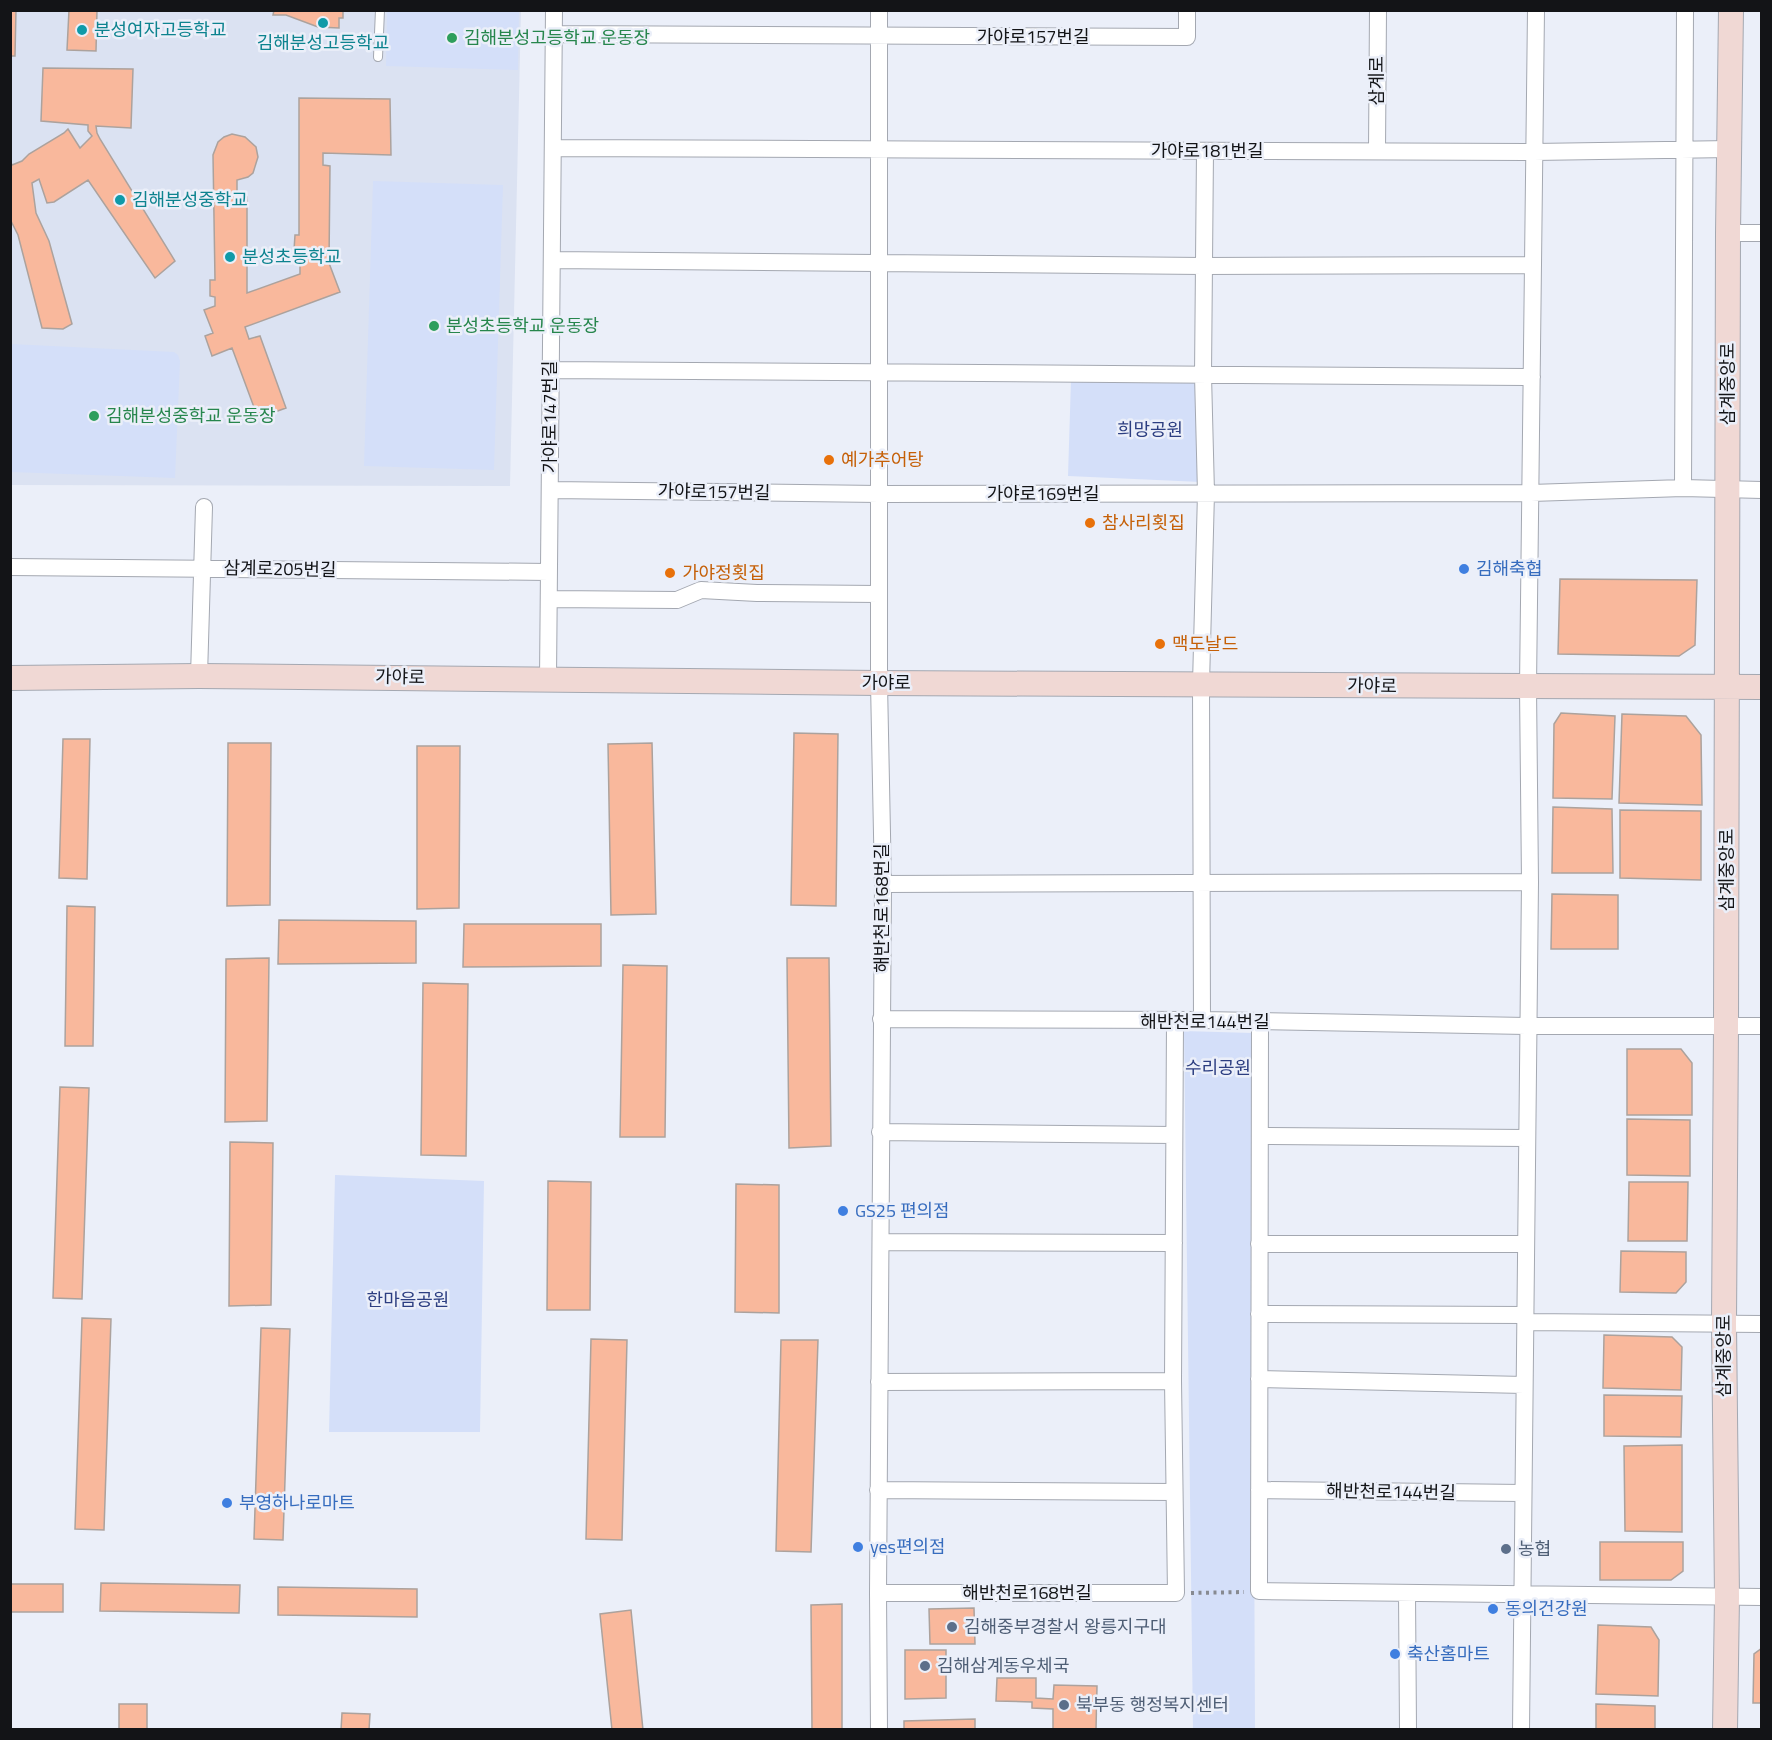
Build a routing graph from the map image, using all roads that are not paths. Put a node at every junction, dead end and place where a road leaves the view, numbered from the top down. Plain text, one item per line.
1 (380, 10) edge
2 (554, 10) edge
3 (879, 10) edge
4 (1187, 10) edge
5 (1378, 10) edge
6 (1536, 10) edge
7 (1685, 10) edge
8 (1731, 10) edge
9 (554, 34) junction
10 (879, 36) junction
11 (378, 57) dead end
12 (553, 148) junction
13 (1685, 148) junction
14 (1730, 149) junction
15 (879, 150) junction
16 (1205, 151) junction
17 (1377, 151) junction
18 (1534, 152) junction
19 (1728, 233) junction
20 (1761, 233) edge
21 (552, 260) junction
22 (879, 264) junction
23 (1533, 265) junction
24 (1203, 266) junction
25 (551, 370) junction
26 (879, 373) junction
27 (1203, 375) junction
28 (1532, 377) junction
29 (1683, 488) junction
30 (1728, 489) junction
31 (550, 490) junction
32 (1761, 490) edge
33 (1206, 493) junction
34 (1531, 494) junction
35 (879, 495) junction
36 (204, 507) dead end
37 (10, 567) edge
38 (201, 568) junction
39 (549, 572) junction
40 (879, 594) junction
41 (549, 599) junction
42 (199, 676) junction
43 (10, 678) edge
44 (548, 679) junction
45 (879, 683) junction
46 (1202, 684) junction
47 (1528, 687) junction
48 (1727, 687) junction
49 (1761, 687) edge
50 (1530, 882) junction
51 (1202, 883) junction
52 (883, 884) junction
53 (881, 1019) junction
54 (1202, 1020) junction
55 (1175, 1022) junction
56 (1260, 1022) junction
57 (1529, 1026) junction
58 (1726, 1026) junction
59 (1761, 1026) edge
60 (880, 1132) junction
61 (1174, 1135) junction
62 (1260, 1136) junction
63 (1527, 1138) junction
64 (881, 1242) junction
65 (1174, 1243) junction
66 (1259, 1244) junction
67 (1526, 1244) junction
68 (1259, 1314) junction
69 (1525, 1318) junction
70 (1724, 1324) junction
71 (1761, 1324) edge
72 (1259, 1379) junction
73 (1173, 1381) junction
74 (879, 1382) junction
75 (1524, 1385) junction
76 (878, 1490) junction
77 (1259, 1490) junction
78 (1174, 1492) junction
79 (1523, 1493) junction
80 (878, 1593) junction
81 (1407, 1593) junction
82 (1522, 1594) junction
83 (1726, 1597) junction
84 (1761, 1597) edge
85 (879, 1730) edge
86 (1408, 1730) edge
87 (1521, 1730) edge
88 (1725, 1730) edge

1 - 11 lane
2 - 9 street, 가야로147번길
3 - 10 street
4 - 10 street, 가야로157번길
5 - 17 street, 삼계로
6 - 18 street
7 - 13 street
8 - 14 main road, 삼계중앙로
9 - 10 street, 가야로157번길
9 - 12 street, 가야로147번길
10 - 15 street
12 - 15 street
12 - 21 street, 가야로147번길
13 - 14 street, 가야로181번길
13 - 18 street, 가야로181번길
13 - 29 street
14 - 19 main road, 삼계중앙로
15 - 16 street, 가야로181번길
15 - 22 street
16 - 17 street, 가야로181번길
16 - 24 street
17 - 18 street, 가야로181번길
18 - 23 street
19 - 20 street
19 - 30 main road, 삼계중앙로
21 - 22 street
21 - 25 street, 가야로147번길
22 - 24 street
22 - 26 street
23 - 24 street
23 - 28 street
24 - 27 street
25 - 26 street
25 - 31 street, 가야로147번길
26 - 27 street
26 - 35 street
27 - 28 street
27 - 33 street
28 - 34 street
29 - 30 street
29 - 34 street
30 - 32 street
30 - 48 main road, 삼계중앙로
31 - 35 street, 가야로157번길
31 - 39 street, 가야로147번길
33 - 34 street
33 - 35 street, 가야로169번길
33 - 46 street
34 - 47 street
35 - 40 street
36 - 38 street
37 - 38 street, 삼계로205번길
38 - 39 street, 삼계로205번길
38 - 42 street
39 - 41 street, 가야로147번길
40 - 41 street
40 - 45 street
41 - 44 street, 가야로147번길
42 - 43 main road, 가야로
42 - 44 main road, 가야로
44 - 45 main road, 가야로
45 - 46 main road, 가야로
45 - 52 street, 해반천로168번길
46 - 47 main road, 가야로
46 - 51 street
47 - 48 main road, 가야로
47 - 50 street
48 - 49 main road, 가야로
48 - 58 main road, 삼계중앙로
50 - 51 street
50 - 57 street
51 - 52 street
51 - 54 street
52 - 53 street, 해반천로168번길
53 - 55 street, 해반천로144번길
53 - 60 street, 해반천로168번길
54 - 55 street, 해반천로144번길
54 - 56 street, 해반천로144번길
55 - 61 street
56 - 57 street, 해반천로144번길
56 - 62 street
57 - 58 street, 해반천로144번길
57 - 63 street
58 - 59 street, 해반천로144번길
58 - 70 main road, 삼계중앙로
60 - 61 street
60 - 64 street, 해반천로168번길
61 - 65 street
62 - 63 street
62 - 66 street
63 - 67 street
64 - 65 street
64 - 74 street, 해반천로168번길
65 - 73 street
66 - 67 street
66 - 68 street
67 - 69 street
68 - 69 street
68 - 72 street
69 - 70 street
69 - 75 street
70 - 71 street
70 - 83 main road, 삼계중앙로
72 - 75 street
72 - 77 street
73 - 74 street
73 - 78 street
74 - 76 street, 해반천로168번길
75 - 79 street
76 - 78 street
76 - 80 street, 해반천로168번길
77 - 79 street, 해반천로144번길
77 - 81 street
78 - 80 street, 해반천로168번길
79 - 82 street
80 - 85 street, 해반천로168번길
81 - 82 street
81 - 86 street
82 - 83 street
82 - 87 street
83 - 84 street
83 - 88 main road, 삼계중앙로

